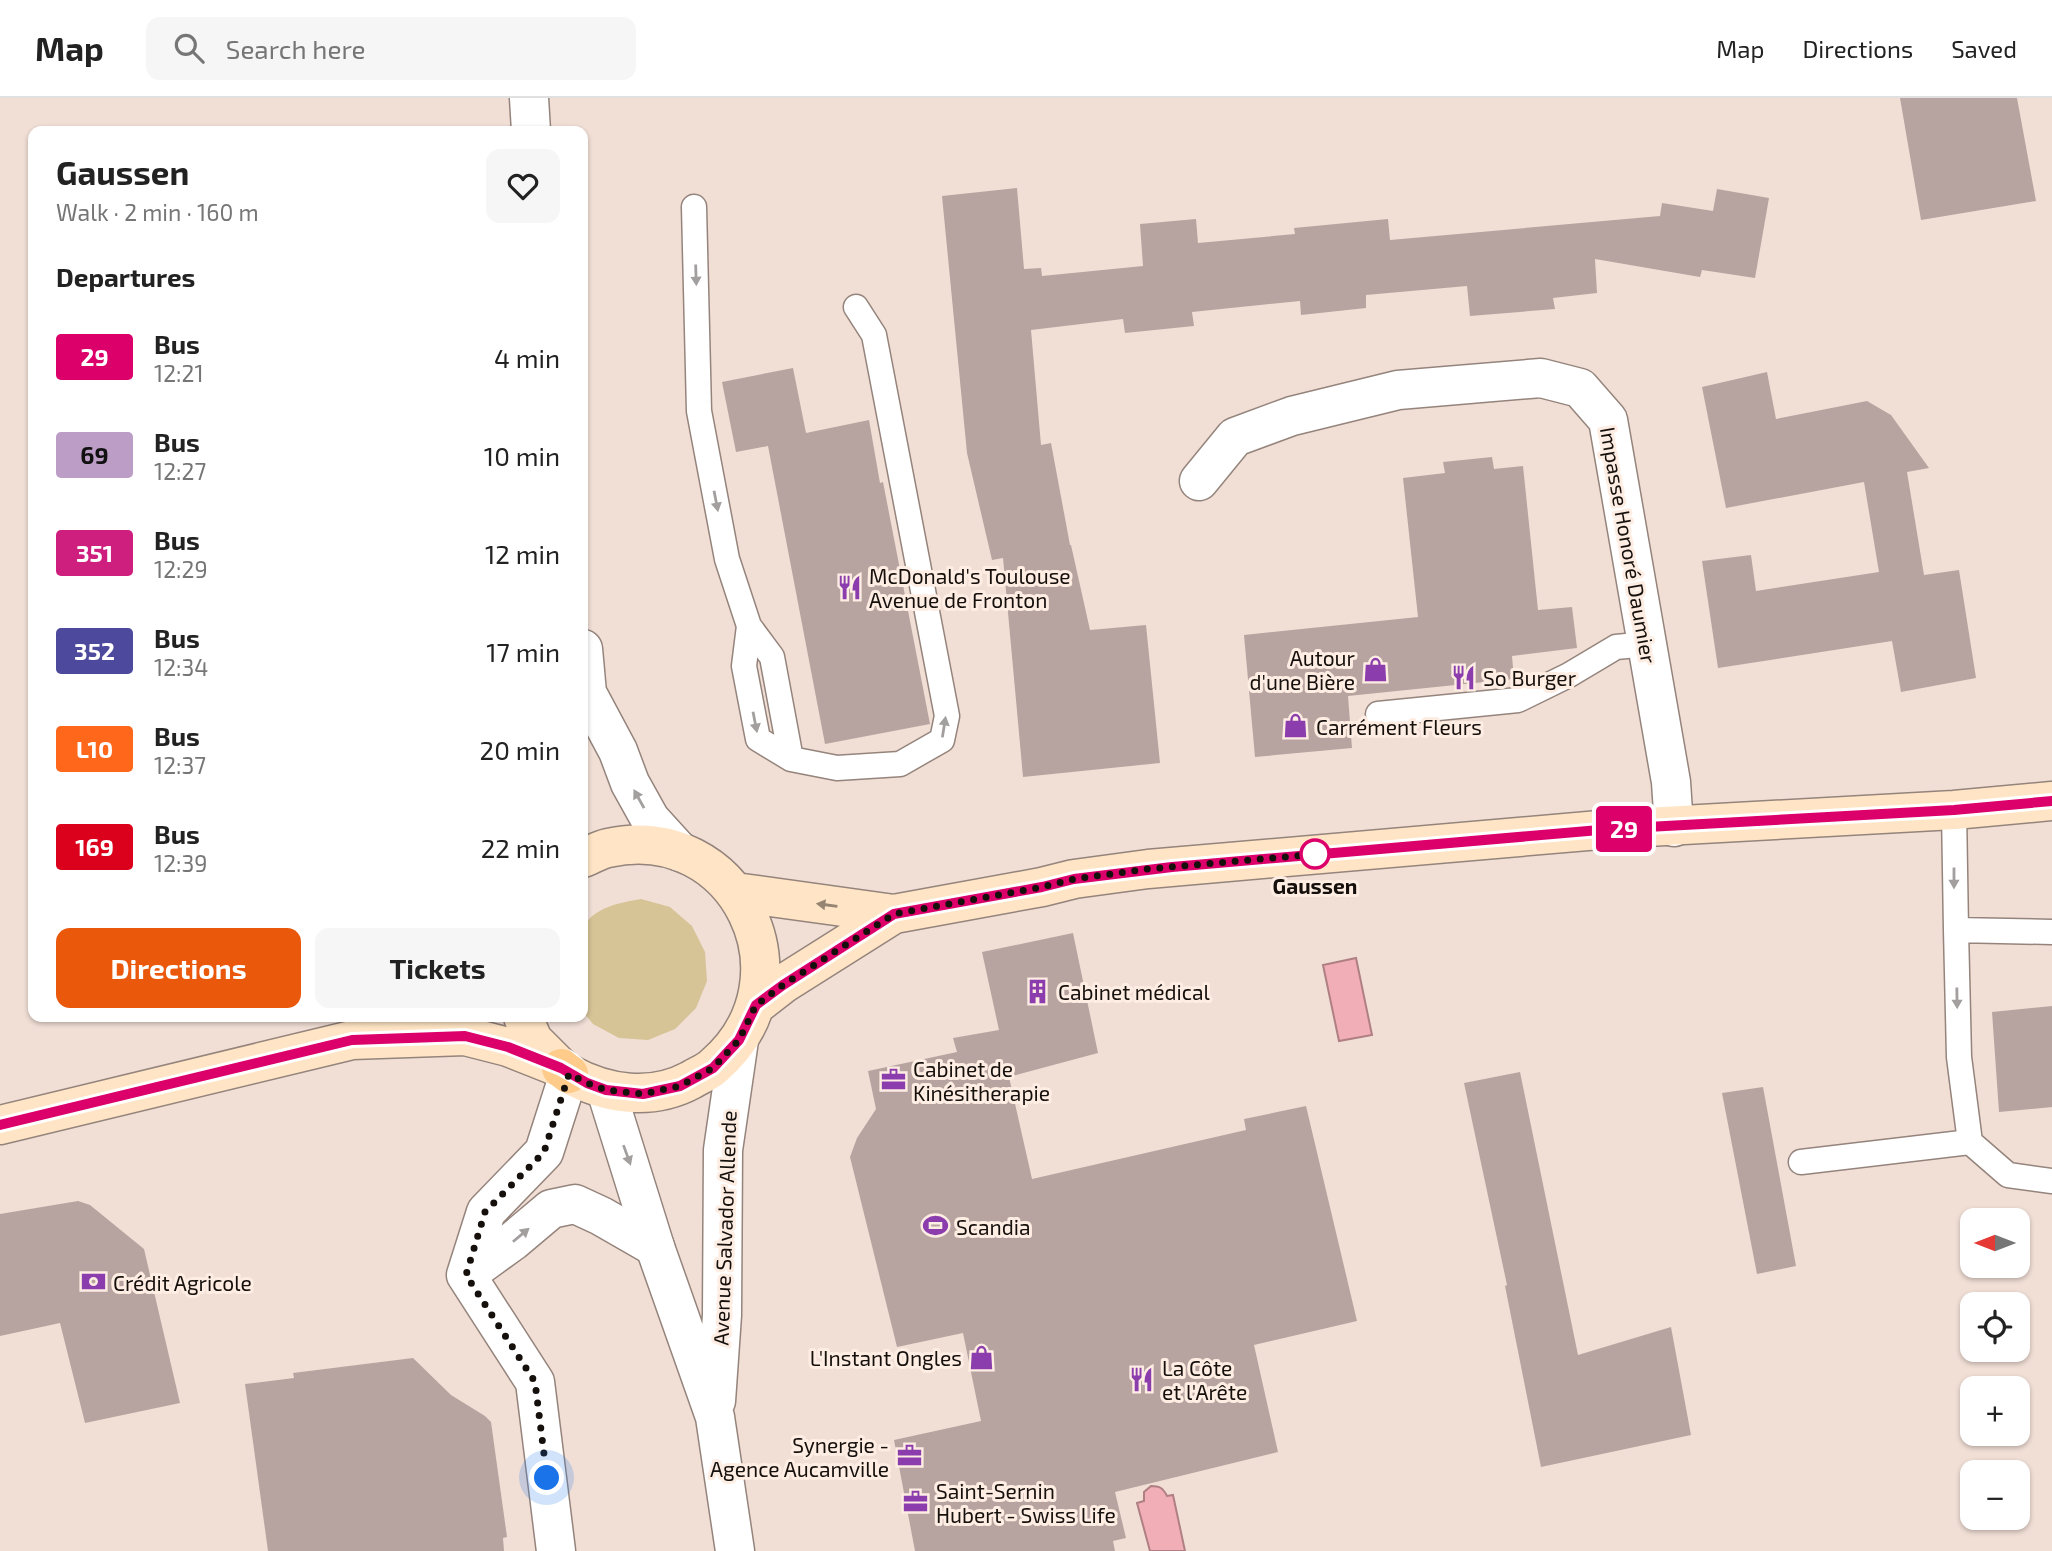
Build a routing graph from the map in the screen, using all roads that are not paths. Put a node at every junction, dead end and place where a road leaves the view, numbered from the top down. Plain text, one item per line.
1 (529, 98) edge
2 (531, 126) edge
3 (694, 207) dead end
4 (856, 307) dead end
5 (1199, 481) dead end
6 (1647, 644) junction
7 (588, 695) edge
8 (1378, 714) dead end
9 (2052, 801) edge
10 (1954, 810) junction
11 (1674, 827) junction
12 (680, 852) junction
13 (588, 856) edge
14 (735, 892) junction
15 (894, 914) junction
16 (1956, 930) junction
17 (2052, 932) edge
18 (756, 1005) junction
19 (388, 1022) edge
20 (525, 1022) edge
21 (352, 1040) junction
22 (739, 1040) junction
23 (565, 1071) junction
24 (606, 1090) junction
25 (0, 1125) edge
26 (1970, 1142) junction
27 (1801, 1162) dead end
28 (2052, 1181) edge
29 (655, 1247) junction
30 (466, 1275) junction
31 (715, 1417) junction
32 (556, 1551) edge
33 (735, 1551) edge

1 - 2 street
3 -> 4 lane
5 - 6 street, Impasse Honoré Daumier
6 - 8 lane
6 - 11 street, Impasse Honoré Daumier
12 -> 7 street
9 - 10 main road
10 - 11 main road
10 -> 16 lane
11 - 15 main road
12 - 13 main road
12 - 14 main road
15 -> 14 main road
14 - 18 main road
15 - 18 main road
16 - 17 lane
16 -> 26 lane
18 - 22 main road
19 - 21 main road
20 - 23 main road
21 - 23 main road
21 - 25 main road
22 - 24 main road
22 - 31 street, Avenue Salvador Allende
23 - 24 main road
23 - 30 street
24 -> 29 street, Avenue Salvador Allende
26 - 27 lane
26 - 28 lane
30 -> 29 street
29 - 31 street, Avenue Salvador Allende
30 - 32 street
31 - 33 street, Avenue Salvador Allende

